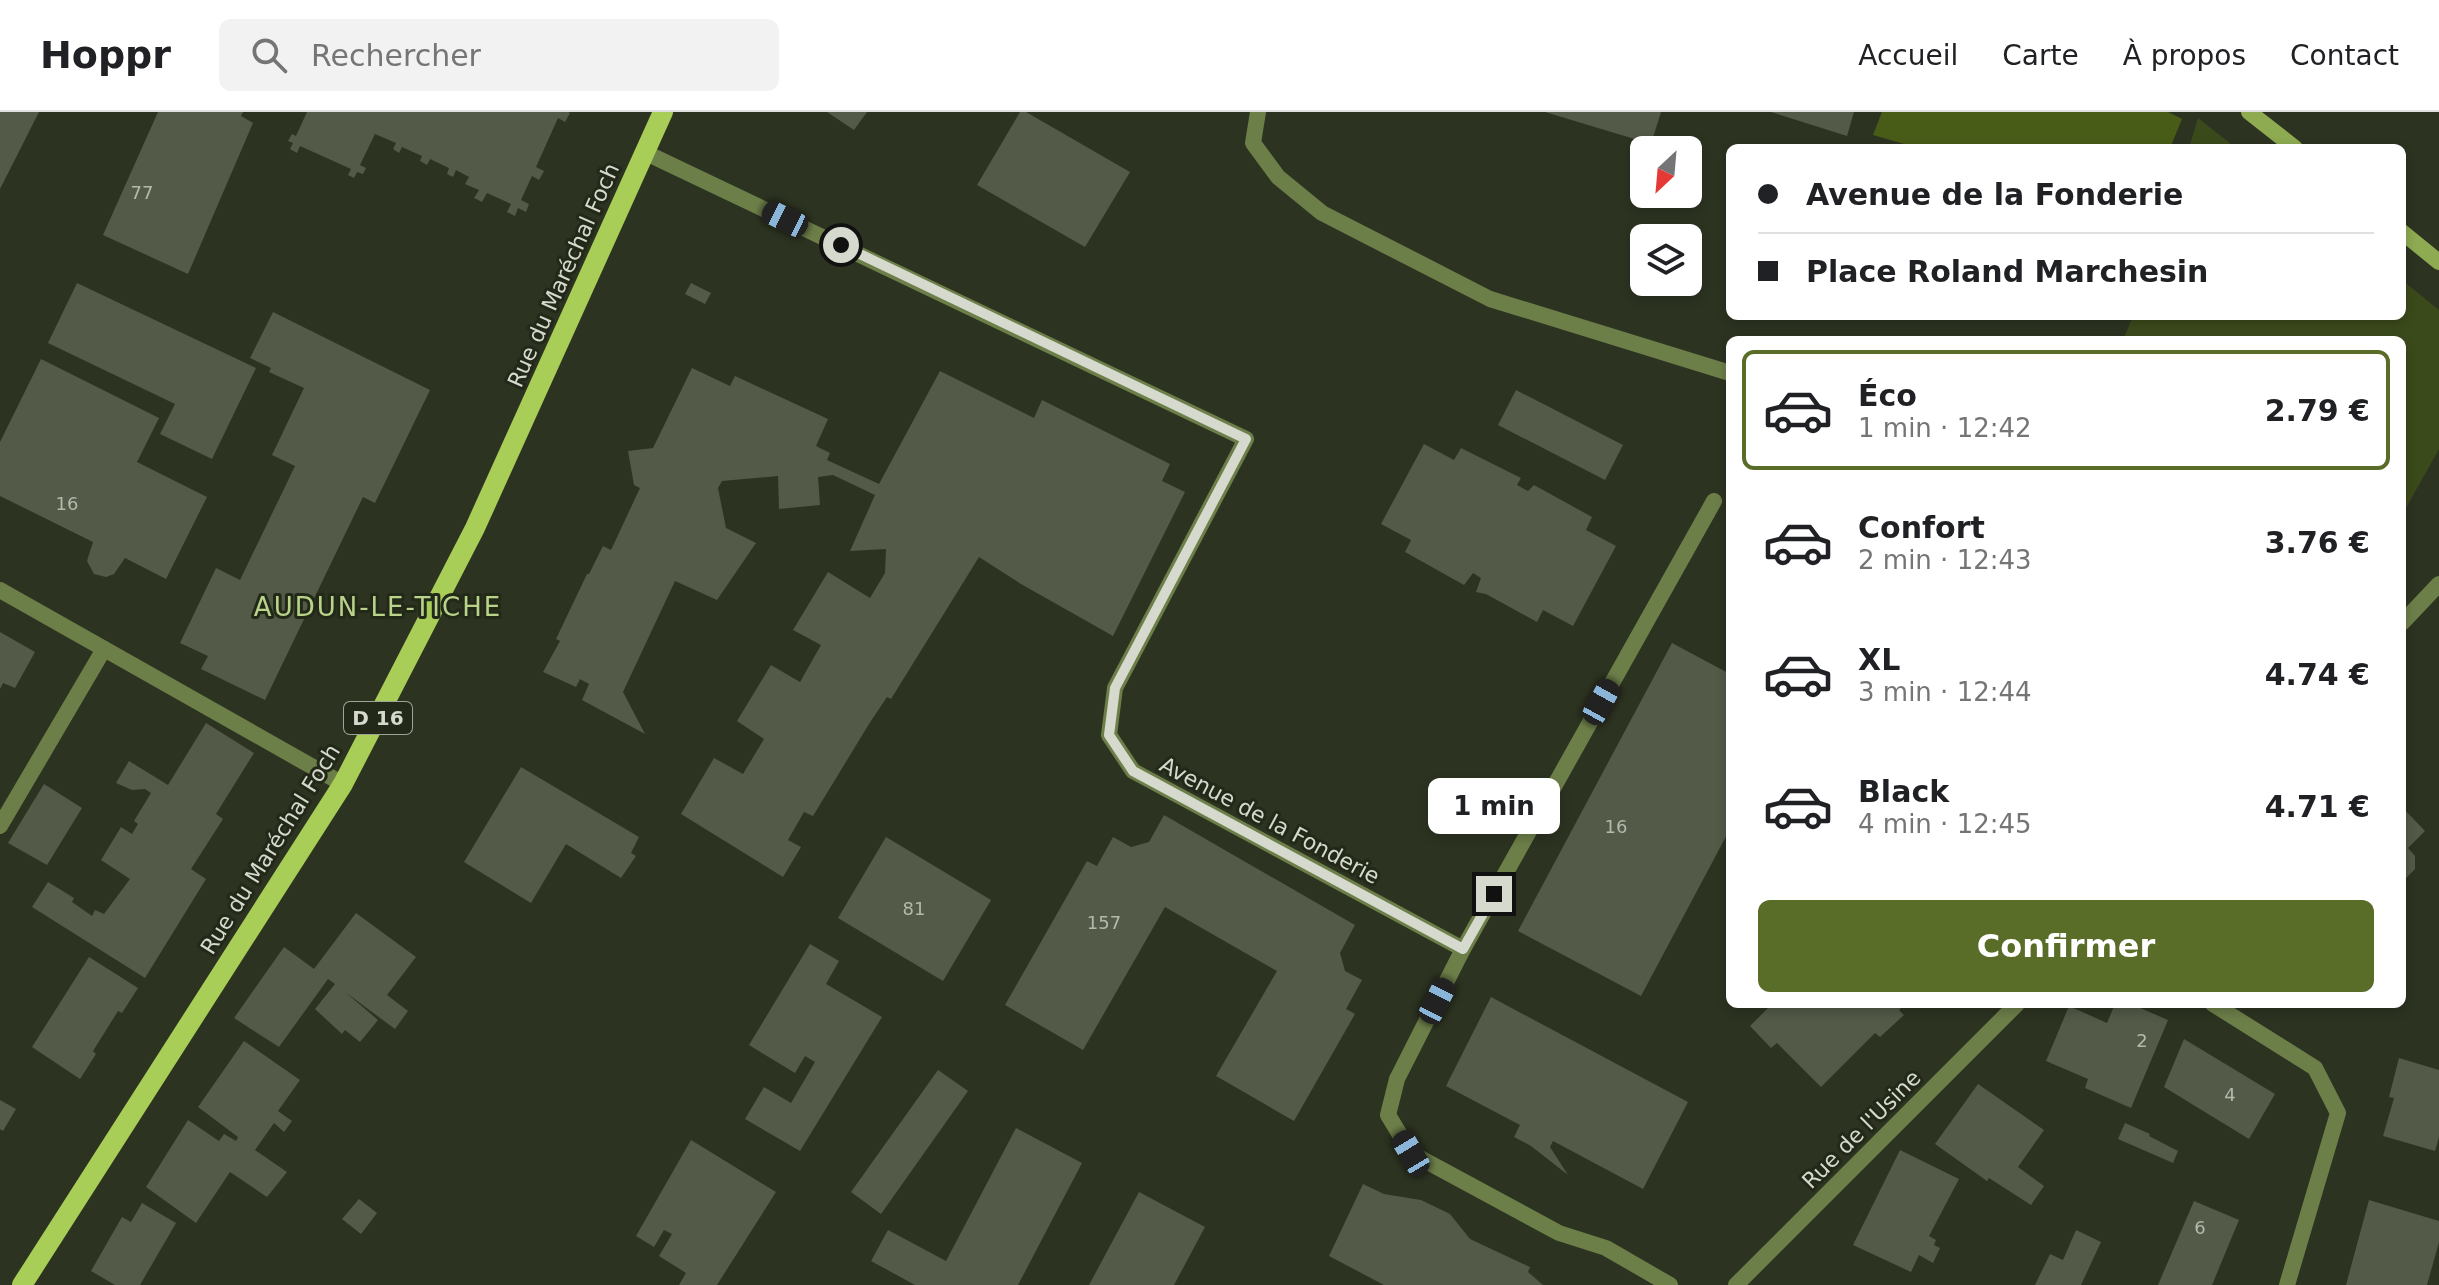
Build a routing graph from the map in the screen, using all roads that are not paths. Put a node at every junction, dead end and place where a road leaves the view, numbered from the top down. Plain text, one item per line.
1 (663, 112) edge
2 (1258, 112) edge
3 (2249, 112) edge
4 (2290, 144) edge
5 (644, 152) junction
6 (2406, 235) edge
7 (2439, 262) edge
8 (1726, 372) edge
9 (1714, 501) dead end
10 (2439, 584) edge
11 (0, 590) edge
12 (2406, 619) edge
13 (104, 649) junction
14 (343, 784) junction
15 (0, 826) edge
16 (1463, 949) junction
17 (2013, 1008) edge
18 (2219, 1008) edge
19 (22, 1285) edge
20 (1670, 1285) edge
21 (1736, 1285) edge
22 (2287, 1285) edge

1 - 5 main road, Rue du Maréchal Foch / D 16
2 - 8 street
3 - 4 main road
5 - 14 main road, Rue du Maréchal Foch / D 16
5 - 16 street, Avenue de la Fonderie
6 - 7 main road
9 - 16 street
10 - 12 street
11 - 13 street
13 - 14 street
13 - 15 street
14 - 19 main road, Rue du Maréchal Foch / D 16
16 - 20 street
17 - 21 street, Rue de l'Usine
18 - 22 street

